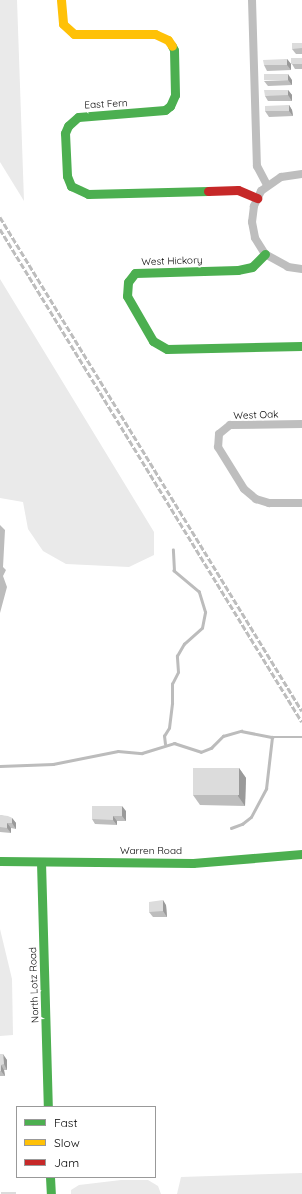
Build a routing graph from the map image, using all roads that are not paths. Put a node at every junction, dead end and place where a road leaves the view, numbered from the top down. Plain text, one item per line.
1 (61, 0) edge
2 (252, 0) edge
3 (302, 174) edge
4 (267, 185) junction
5 (257, 198) junction
6 (265, 254) junction
7 (302, 269) edge
8 (302, 346) edge
9 (302, 424) edge
10 (302, 503) edge
11 (302, 854) edge
12 (0, 861) edge
13 (40, 862) junction
14 (48, 1106) edge
15 (50, 1178) edge
16 (51, 1194) edge

1 - 5 street, East Fern
2 - 4 street
3 - 4 street
4 - 5 street
5 - 6 street
6 - 7 street
6 - 8 street, West Hickory
9 - 10 street, West Oak
11 - 13 street, Warren Road
12 - 13 street, Warren Road
13 - 14 street, North Lotz Road
15 - 16 street

